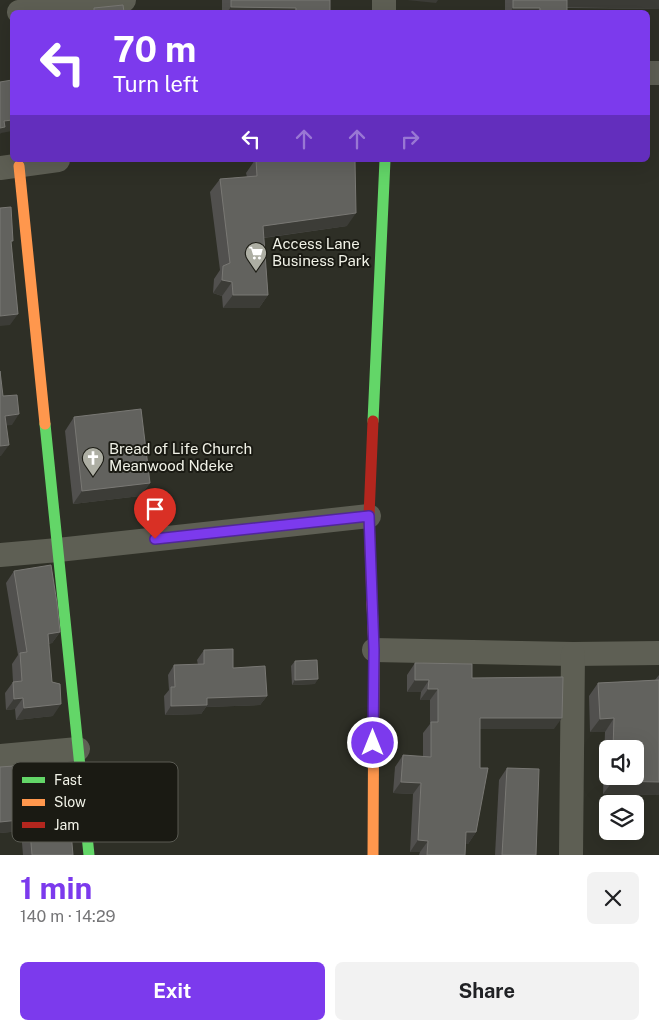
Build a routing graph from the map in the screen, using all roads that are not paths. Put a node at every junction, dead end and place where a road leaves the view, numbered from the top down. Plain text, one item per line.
1 (124, 0) edge
2 (36, 10) edge
3 (38, 162) edge
4 (385, 162) edge
5 (9, 167) edge
6 (369, 516) junction
7 (58, 550) junction
8 (0, 555) edge
9 (374, 650) junction
10 (659, 653) edge
11 (573, 654) junction
12 (78, 749) junction
13 (0, 756) edge
14 (79, 762) edge
15 (89, 842) edge
16 (90, 855) edge
17 (373, 855) edge
18 (571, 855) edge

1 - 2 street
3 - 5 street
4 - 6 street
5 - 7 street
6 - 7 street
6 - 9 street
7 - 8 street
7 - 12 street
9 - 11 street
9 - 17 street
10 - 11 street
11 - 18 street
12 - 13 street
12 - 14 street
15 - 16 street

